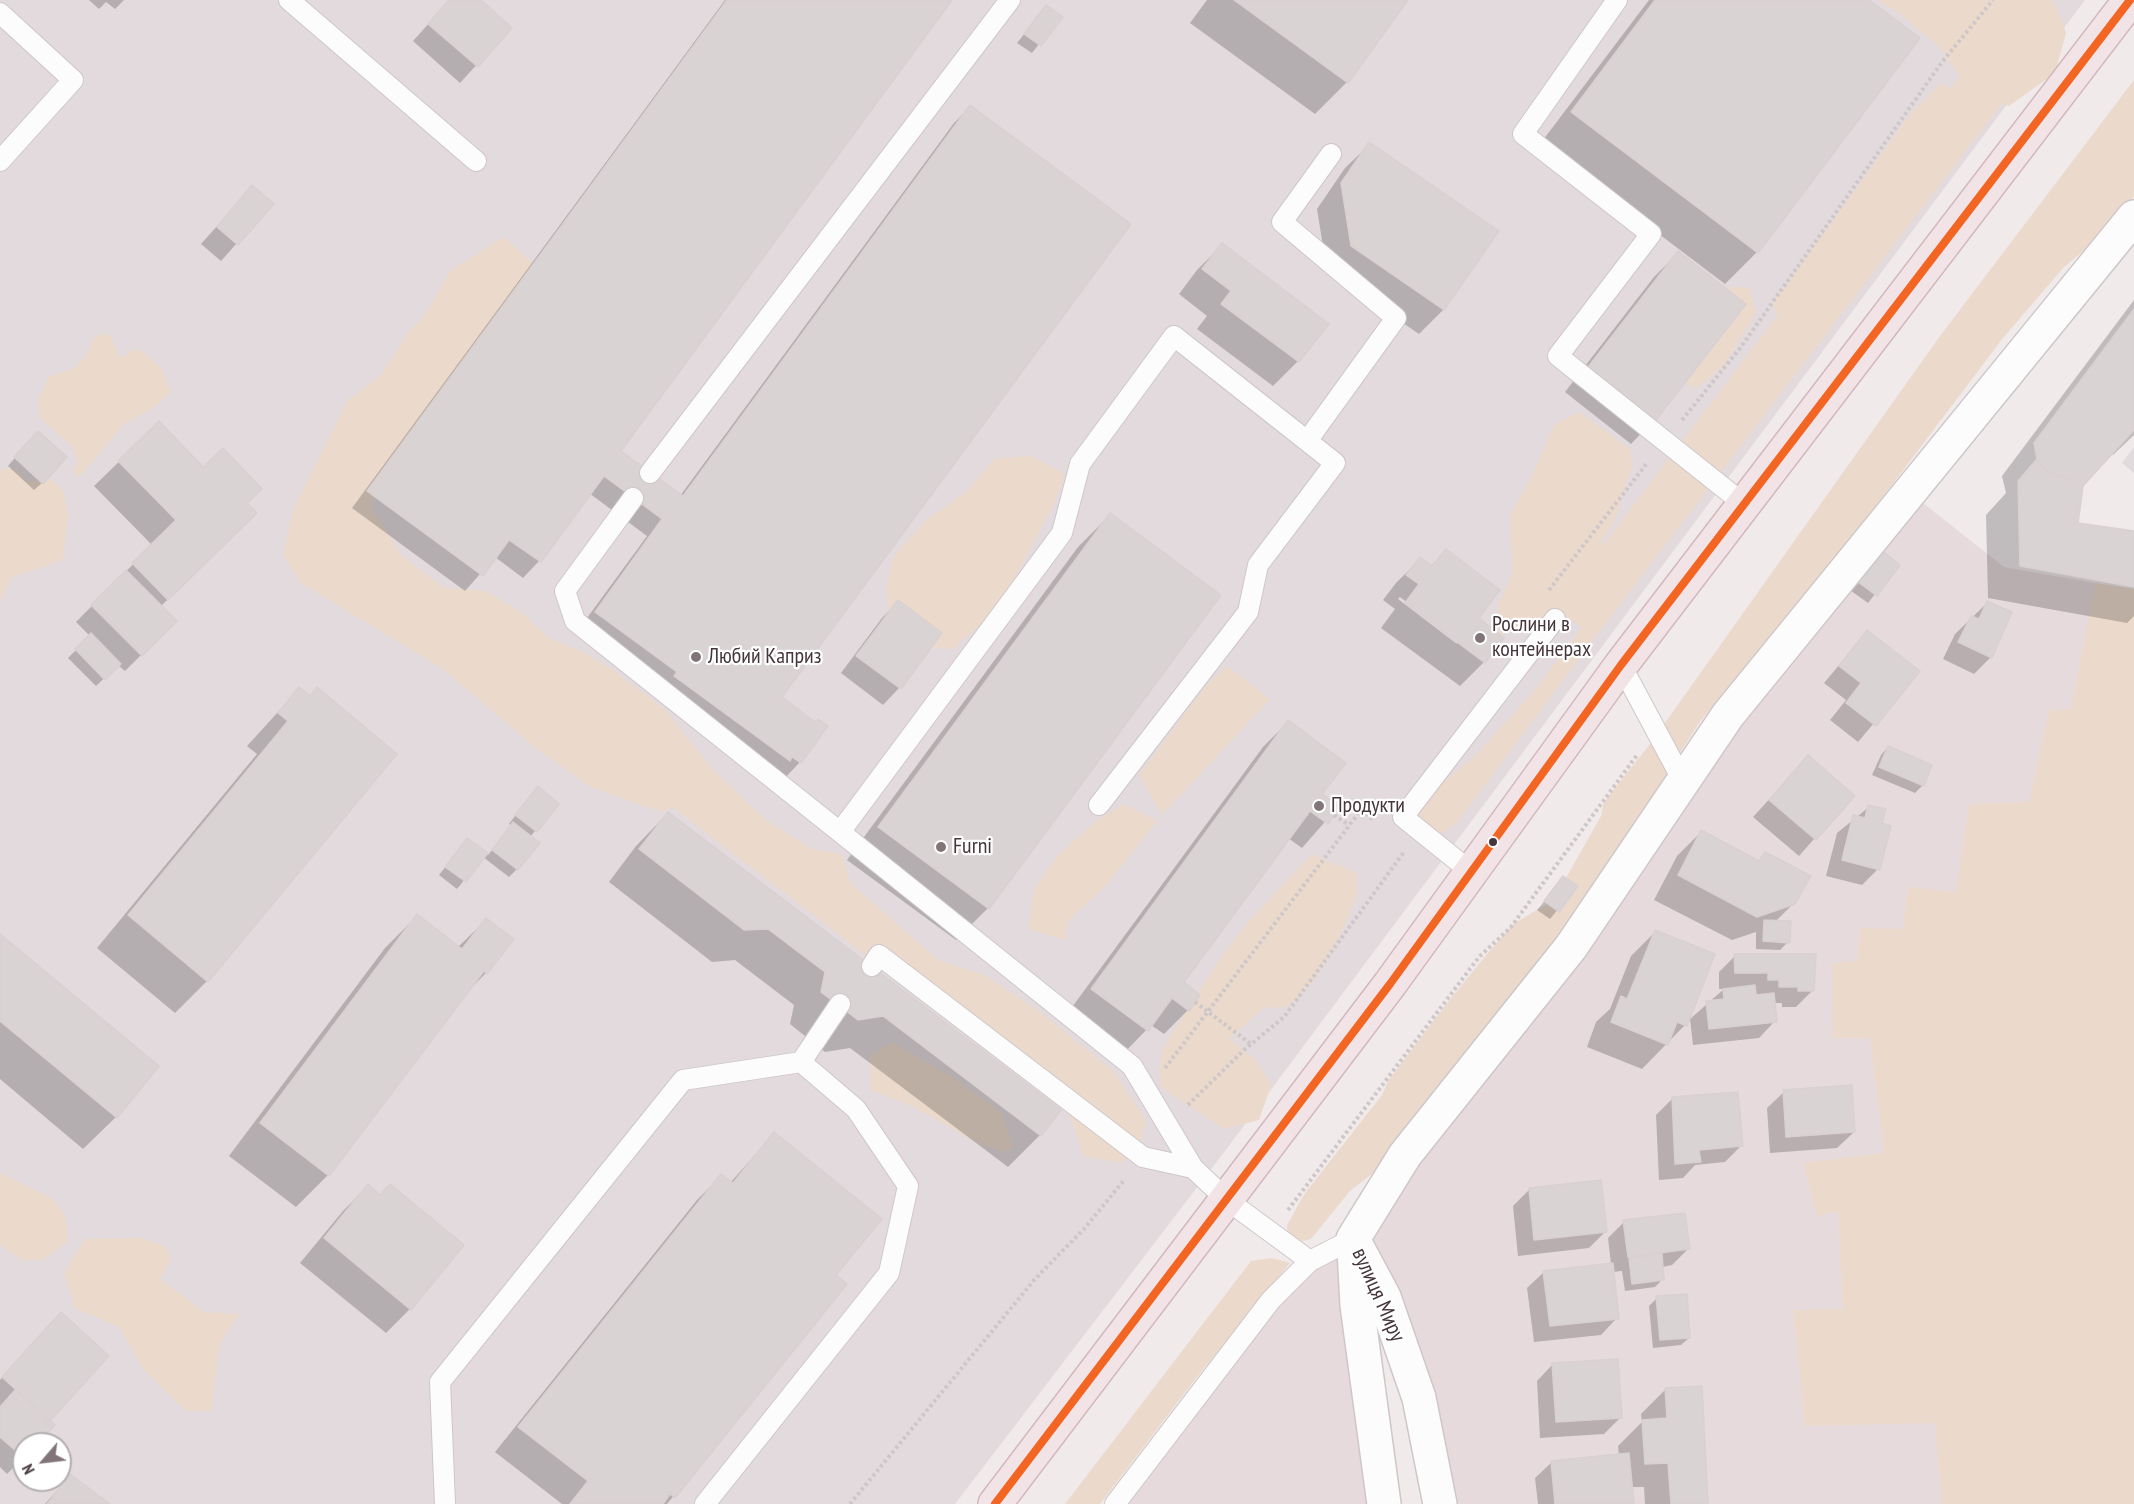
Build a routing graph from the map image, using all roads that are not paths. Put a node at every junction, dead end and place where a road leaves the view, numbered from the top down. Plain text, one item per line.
1 (289, 0) edge
2 (1010, 0) edge
3 (1617, 0) edge
4 (2130, 0) edge
5 (0, 13) edge
6 (1331, 154) dead end
7 (0, 161) edge
8 (476, 161) dead end
9 (2134, 217) edge
10 (1306, 441) junction
11 (650, 473) dead end
12 (633, 498) dead end
13 (1744, 504) junction
14 (1555, 618) road end
15 (1621, 664) junction
16 (1683, 781) junction
17 (1099, 805) dead end
18 (840, 832) junction
19 (1470, 871) junction
20 (872, 966) dead end
21 (840, 1004) dead end
22 (801, 1062) junction
23 (1193, 1168) junction
24 (1227, 1200) junction
25 (1353, 1239) junction
26 (1310, 1262) junction
27 (446, 1504) edge
28 (705, 1504) edge
29 (995, 1504) edge
30 (1115, 1504) edge
31 (1384, 1504) edge
32 (1440, 1504) edge

1 - 8 lane
2 - 11 lane
3 - 13 lane
4 - 13 main road
5 - 7 lane
6 - 10 lane
9 - 16 street
10 - 17 lane
10 - 18 lane
12 - 18 lane
13 - 15 main road
14 - 19 lane
15 - 16 lane
15 - 19 main road
16 - 25 street
18 - 23 lane
19 - 24 main road
20 - 23 lane
21 - 22 lane
22 - 27 lane
22 - 28 lane
23 - 24 lane
24 - 26 lane
24 - 29 main road
25 - 26 lane
25 - 31 street, вулиця Миру
25 - 32 street, вулиця Миру
26 - 30 lane

